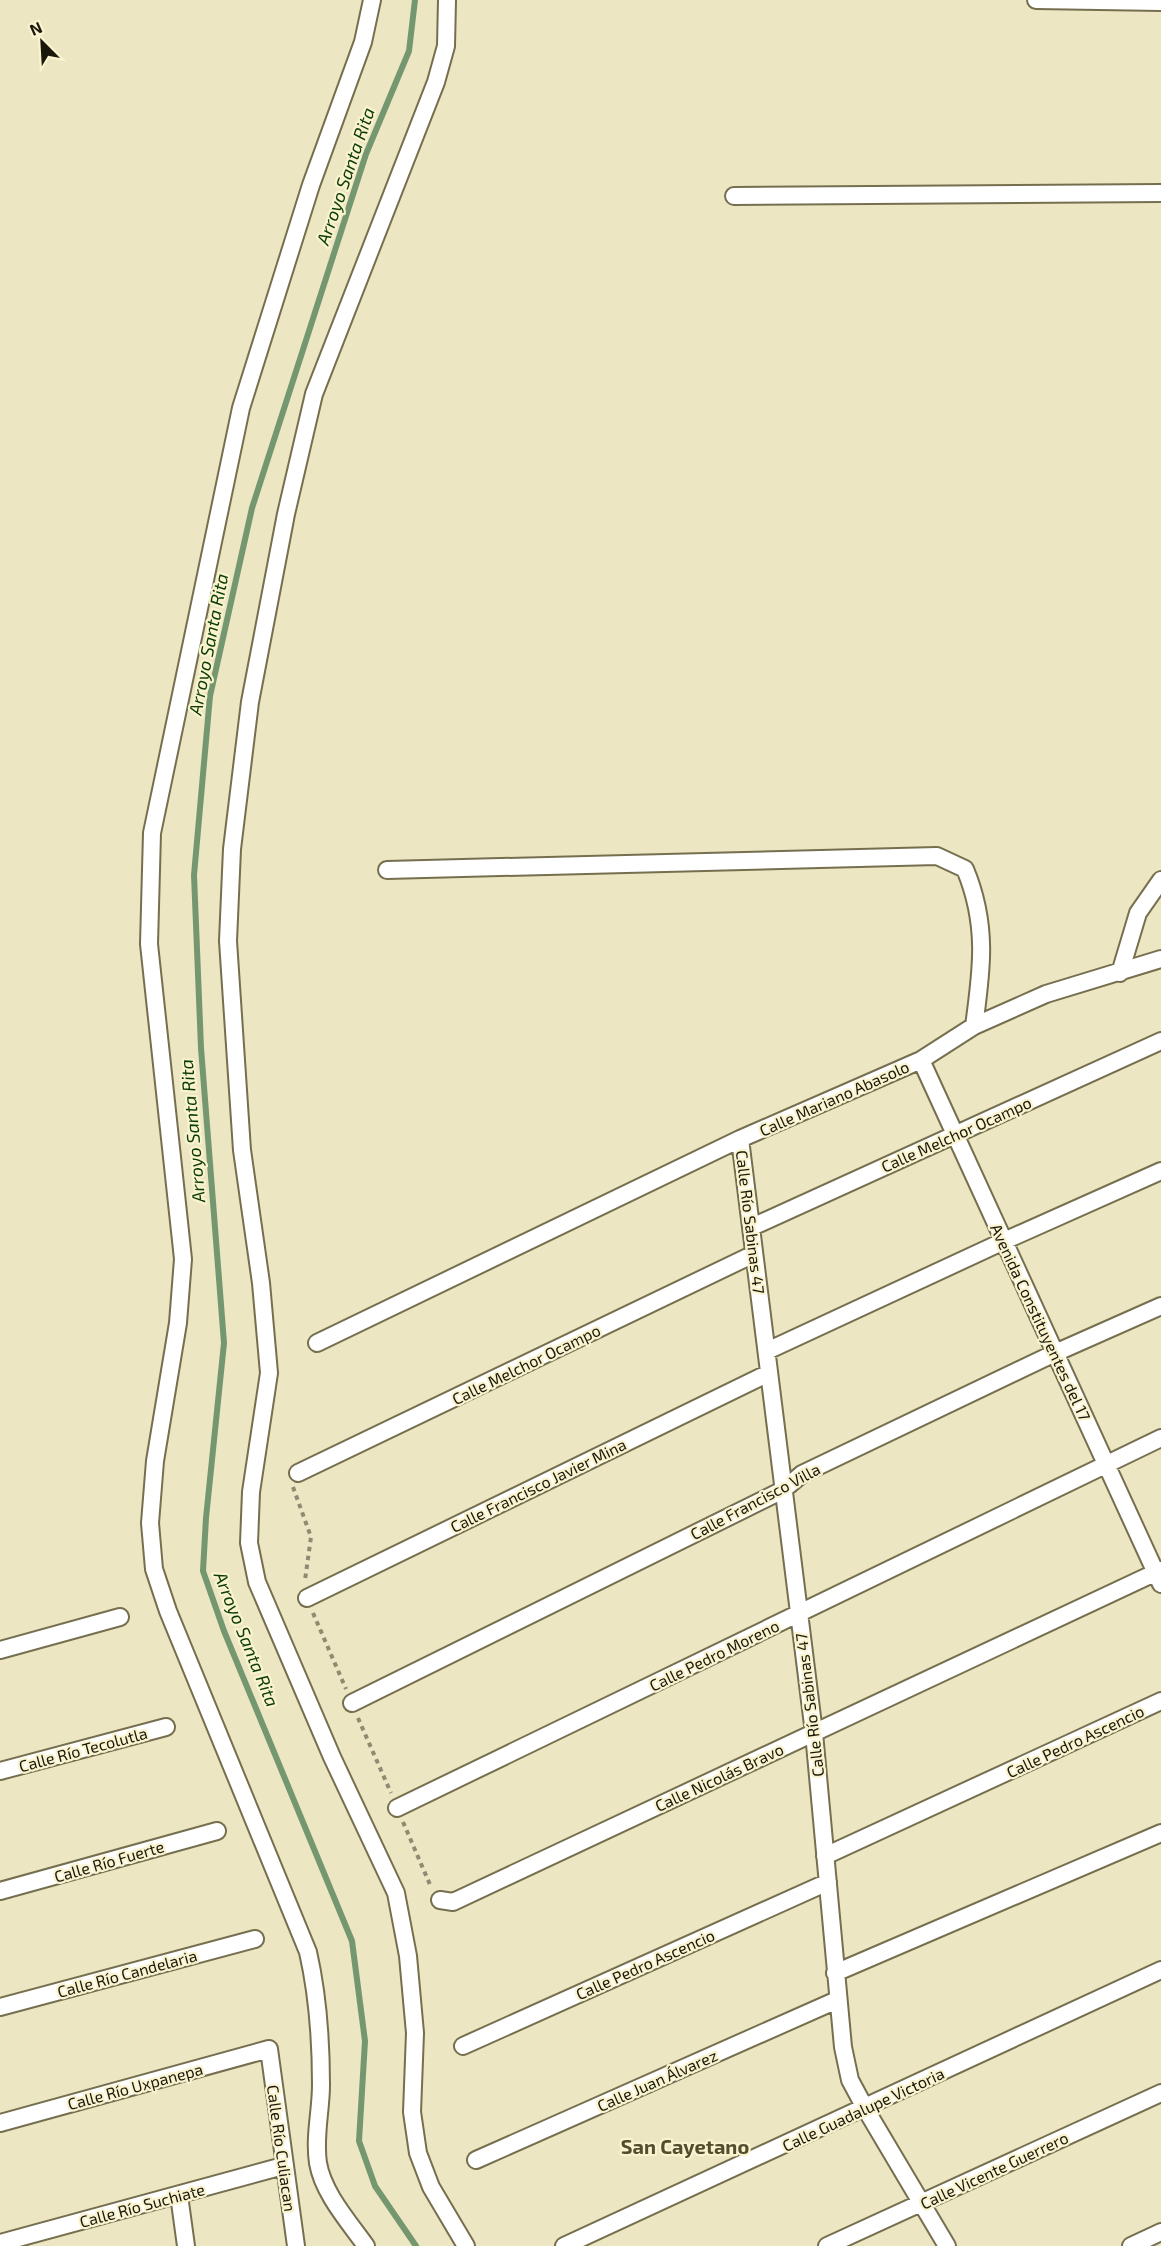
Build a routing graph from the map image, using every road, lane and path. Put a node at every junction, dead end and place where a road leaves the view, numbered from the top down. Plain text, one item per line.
1 (372, 0) edge
2 (447, 0) edge
3 (1036, 0) edge
4 (1161, 2) edge
5 (1161, 194) edge
6 (734, 196) dead end
7 (387, 870) dead end
8 (1161, 880) edge
9 (1161, 959) edge
10 (1120, 973) junction
11 (974, 1026) junction
12 (1161, 1041) edge
13 (921, 1060) junction
14 (954, 1134) junction
15 (740, 1139) junction
16 (1161, 1171) edge
17 (752, 1227) junction
18 (1004, 1241) junction
19 (754, 1254) junction
20 (1161, 1306) edge
21 (317, 1343) dead end
22 (766, 1352) junction
23 (1055, 1353) junction
24 (769, 1373) junction
25 (1161, 1438) edge
26 (1106, 1463) junction
27 (298, 1473) dead end
28 (783, 1490) junction
29 (1159, 1576) edge
30 (307, 1598) dead end
31 (799, 1614) junction
32 (120, 1617) dead end
33 (0, 1650) edge
34 (1161, 1701) edge
35 (352, 1703) dead end
36 (166, 1727) dead end
37 (814, 1733) junction
38 (0, 1771) edge
39 (397, 1808) dead end
40 (217, 1831) dead end
41 (1161, 1833) edge
42 (825, 1856) junction
43 (828, 1882) junction
44 (0, 1891) edge
45 (440, 1900) dead end
46 (255, 1939) dead end
47 (1161, 1970) edge
48 (835, 1972) junction
49 (837, 2000) junction
50 (0, 2007) edge
51 (463, 2046) dead end
52 (269, 2049) joint
53 (1161, 2093) edge
54 (865, 2108) junction
55 (0, 2123) edge
56 (476, 2160) dead end
57 (283, 2166) junction
58 (179, 2195) junction
59 (922, 2203) junction
60 (1161, 2232) edge
61 (0, 2243) edge
62 (186, 2246) edge
63 (296, 2246) edge
64 (366, 2246) edge
65 (466, 2246) edge
66 (564, 2246) edge
67 (827, 2246) edge
68 (947, 2246) edge
69 (1131, 2246) edge

1 - 64 street
2 - 65 street
3 - 4 street
5 - 6 street
7 - 11 street
8 - 10 street
9 - 10 street, Calle Mariano Abasolo
10 - 11 street, Calle Mariano Abasolo
11 - 13 street, Calle Mariano Abasolo
12 - 14 street, Calle Melchor Ocampo
13 - 14 street, Avenida Constituyentes del 17
13 - 15 street, Calle Mariano Abasolo
14 - 17 street, Calle Melchor Ocampo
14 - 18 street, Avenida Constituyentes del 17
15 - 17 street, Calle Río Sabinas 47
15 - 21 street, Calle Mariano Abasolo
16 - 18 street
17 - 19 street, Calle Río Sabinas 47
18 - 22 street
18 - 23 street, Avenida Constituyentes del 17
19 - 22 street, Calle Río Sabinas 47
19 - 27 street, Calle Melchor Ocampo
20 - 23 street, Calle Francisco Villa
22 - 24 street, Calle Río Sabinas 47
23 - 26 street, Avenida Constituyentes del 17
23 - 28 street, Calle Francisco Villa
24 - 28 street, Calle Río Sabinas 47
24 - 30 street, Calle Francisco Javier Mina
25 - 26 street, Calle Pedro Moreno
26 - 29 street, Avenida Constituyentes del 17
26 - 31 street, Calle Pedro Moreno
28 - 31 street, Calle Río Sabinas 47
28 - 35 street, Calle Francisco Villa
29 - 37 street, Calle Nicolás Bravo
31 - 37 street, Calle Río Sabinas 47
31 - 39 street, Calle Pedro Moreno
32 - 33 street
34 - 42 street, Calle Pedro Ascencio
36 - 38 street, Calle Río Tecolutla
37 - 42 street, Calle Río Sabinas 47
37 - 45 street, Calle Nicolás Bravo
40 - 44 street, Calle Río Fuerte
41 - 48 street
42 - 43 street, Calle Río Sabinas 47
43 - 48 street, Calle Río Sabinas 47
43 - 51 street, Calle Pedro Ascencio
46 - 50 street, Calle Río Candelaria
47 - 54 street, Calle Guadalupe Victoria
48 - 49 street, Calle Río Sabinas 47
49 - 54 street, Calle Río Sabinas 47
49 - 56 street, Calle Juan Álvarez
52 - 55 street, Calle Río Uxpanepa
52 - 57 street, Calle Río Culiacan
53 - 59 street, Calle Vicente Guerrero
54 - 59 street, Calle Río Sabinas 47
54 - 66 street, Calle Guadalupe Victoria
57 - 58 street, Calle Río Suchiate
57 - 63 street, Calle Río Culiacan
58 - 61 street, Calle Río Suchiate
58 - 62 street
59 - 67 street, Calle Vicente Guerrero
59 - 68 street, Calle Río Sabinas 47
60 - 69 street

